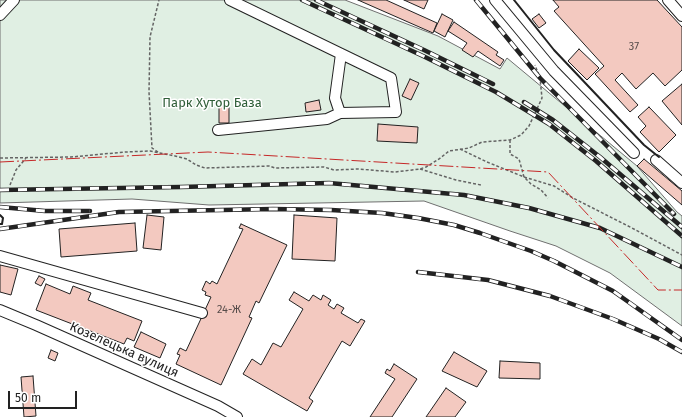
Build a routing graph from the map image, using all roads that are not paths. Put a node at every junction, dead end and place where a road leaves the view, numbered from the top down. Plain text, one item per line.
1 (14, 0) edge
2 (230, 0) edge
3 (495, 0) edge
4 (668, 0) edge
5 (0, 15) edge
6 (682, 16) edge
7 (341, 54) junction
8 (340, 113) junction
9 (218, 130) dead end
10 (634, 153) dead end
11 (656, 160) dead end
12 (682, 182) edge
13 (0, 256) edge
14 (0, 310) edge
15 (202, 313) dead end
16 (237, 417) edge

1 - 5 street
2 - 7 street
3 - 10 street
4 - 6 street
7 - 8 street
7 - 8 street
8 - 9 street
11 - 12 street
13 - 15 street
14 - 16 street, Козелецька вулиця

